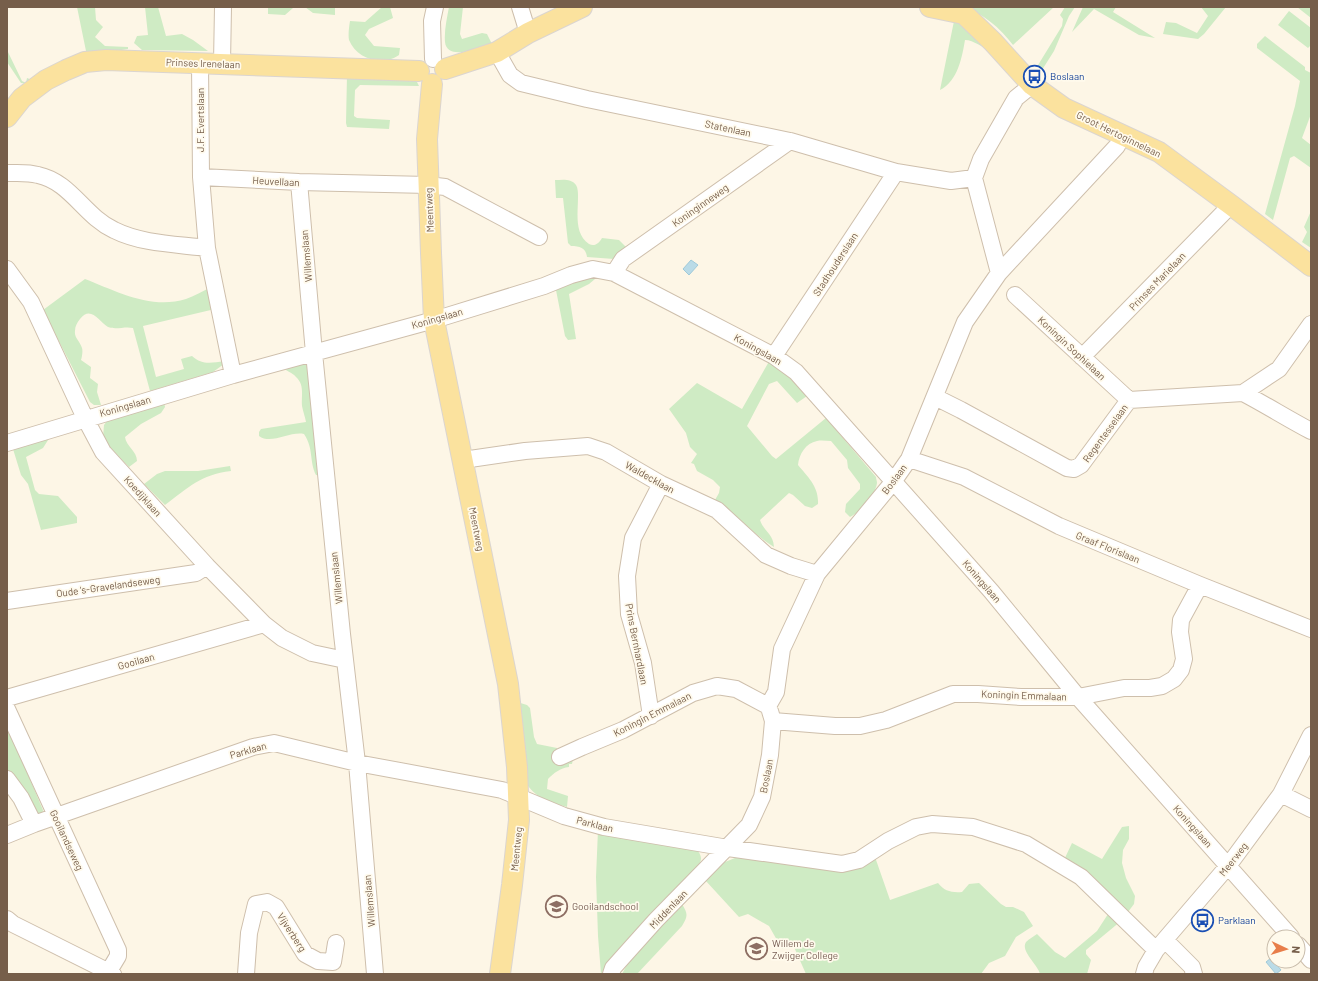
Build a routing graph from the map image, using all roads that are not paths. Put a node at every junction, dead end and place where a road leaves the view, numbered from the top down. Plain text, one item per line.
1 (223, 7) edge
2 (435, 7) edge
3 (582, 7) edge
4 (930, 7) edge
5 (524, 9) edge
6 (528, 33) junction
7 (497, 52) junction
8 (200, 63) junction
9 (222, 63) junction
10 (432, 71) junction
11 (1032, 85) junction
12 (7, 117) edge
13 (1123, 134) junction
14 (790, 141) junction
15 (896, 172) junction
16 (7, 173) edge
17 (200, 177) junction
18 (974, 178) junction
19 (299, 182) junction
20 (428, 185) junction
21 (1231, 205) junction
22 (539, 237) dead end
23 (207, 248) junction
24 (1311, 266) edge
25 (7, 269) edge
26 (614, 273) junction
27 (999, 273) junction
28 (1015, 295) dead end
29 (434, 320) junction
30 (1311, 324) edge
31 (314, 353) junction
32 (774, 356) junction
33 (1082, 357) junction
34 (233, 375) junction
35 (1243, 393) junction
36 (935, 397) junction
37 (1129, 400) junction
38 (85, 418) junction
39 (1311, 431) edge
40 (7, 443) edge
41 (909, 459) junction
42 (463, 460) junction
43 (893, 482) junction
44 (661, 484) junction
45 (207, 566) junction
46 (817, 574) junction
47 (1200, 585) junction
48 (7, 601) edge
49 (264, 624) junction
50 (1311, 629) edge
51 (345, 660) junction
52 (1078, 696) junction
53 (7, 698) edge
54 (7, 709) edge
55 (771, 713) junction
56 (651, 716) junction
57 (1311, 736) edge
58 (560, 757) dead end
59 (357, 763) junction
60 (7, 779) edge
61 (1281, 794) junction
62 (518, 798) junction
63 (1311, 809) edge
64 (56, 817) junction
65 (34, 824) junction
66 (7, 835) edge
67 (728, 848) junction
68 (1228, 866) junction
69 (7, 919) edge
70 (1284, 929) edge
71 (336, 943) dead end
72 (1160, 945) junction
73 (111, 973) edge
74 (246, 974) edge
75 (375, 974) edge
76 (500, 974) edge
77 (611, 974) edge
78 (1144, 974) edge
79 (1194, 974) edge

1 - 9 street
2 - 10 street, Meentweg
3 - 6 main road
4 - 11 main road, Groot Hertoginnelaan
5 - 6 street
6 - 7 main road
7 - 10 main road
7 - 14 street, Statenlaan
8 - 9 main road, Prinses Irenelaan
8 - 12 main road, Prinses Irenelaan
8 - 17 street, J.F. Evertslaan
9 - 10 main road, Prinses Irenelaan
10 - 20 main road, Meentweg
11 - 13 main road, Groot Hertoginnelaan
11 - 18 street
13 - 21 main road, Groot Hertoginnelaan
13 - 27 street, Boslaan
14 - 15 street, Statenlaan
14 - 26 street, Koninginneweg
15 - 18 street, Statenlaan
15 - 32 street, Stadhouderslaan
16 - 23 street
17 - 19 street, Heuvellaan
17 - 23 street
18 - 27 street
19 - 20 street, Heuvellaan
19 - 31 street, Willemslaan
20 - 22 street, Heuvellaan
20 - 29 main road, Meentweg
21 - 24 main road, Groot Hertoginnelaan
21 - 33 street, Prinses Marielaan
23 - 34 street
25 - 38 street, Koedijklaan
26 - 29 street, Koningslaan
26 - 32 street, Koningslaan
27 - 36 street, Boslaan
28 - 33 street, Koningin Sophielaan
29 - 31 street, Koningslaan
29 - 42 main road, Meentweg
30 - 35 street
31 - 34 street, Koningslaan
31 - 51 street, Willemslaan
32 - 43 street, Koningslaan
33 - 37 street, Koningin Sophielaan
34 - 38 street, Koningslaan
35 - 37 street, Regentesselaan
35 - 39 street
36 - 37 street, Regentesselaan
36 - 41 street, Boslaan
38 - 40 street, Koningslaan
38 - 45 street, Koedijklaan
41 - 43 street, Boslaan
41 - 47 street, Graaf Florislaan
42 - 44 street, Waldecklaan
42 - 62 main road, Meentweg
43 - 46 street, Boslaan
43 - 52 street, Koningslaan
44 - 46 street, Waldecklaan
44 - 56 street, Prins Bernhardlaan
45 - 48 street, Oude 's-Gravelandseweg
45 - 49 street, Koedijklaan
46 - 55 street, Boslaan
47 - 50 street, Graaf Florislaan
47 - 52 street, Koningin Emmalaan
49 - 51 street, Koedijklaan
49 - 53 street, Gooilaan
51 - 59 street, Willemslaan
52 - 55 street, Koningin Emmalaan
52 - 68 street, Koningslaan
54 - 64 street, Gooilandseweg
55 - 56 street, Koningin Emmalaan
55 - 67 street, Boslaan
56 - 58 street, Koningin Emmalaan
57 - 61 street, Meerweg
59 - 62 street, Parklaan
59 - 64 street, Parklaan
59 - 75 street, Willemslaan
60 - 65 street
61 - 63 street
61 - 68 street, Meerweg
62 - 67 street, Parklaan
62 - 76 main road, Meentweg
64 - 65 street, Parklaan
64 - 73 street, Gooilandseweg
65 - 66 street, Parklaan
67 - 72 street, Parklaan
67 - 77 street, Middenlaan
68 - 70 street, Koningslaan
68 - 72 street, Meerweg
69 - 73 street
71 - 74 street, Vijverberg
72 - 78 street, Meerweg
72 - 79 street, Parklaan

